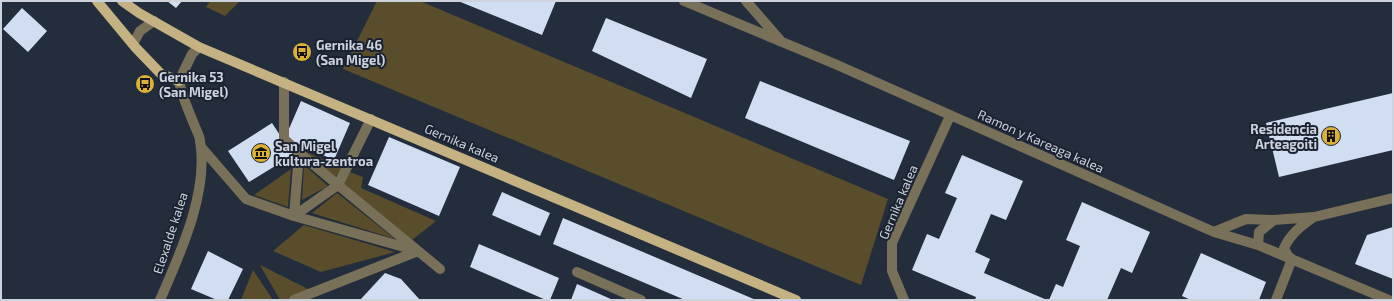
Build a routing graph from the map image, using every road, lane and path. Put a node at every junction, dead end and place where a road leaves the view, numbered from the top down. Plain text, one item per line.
1 (97, 1) edge
2 (122, 1) edge
3 (684, 1) edge
4 (746, 1) edge
5 (154, 22) junction
6 (782, 42) junction
7 (133, 44) junction
8 (199, 47) junction
9 (179, 81) junction
10 (284, 82) junction
11 (950, 116) junction
12 (371, 119) junction
13 (201, 147) junction
14 (299, 153) junction
15 (338, 185) junction
16 (1393, 198) edge
17 (294, 216) junction
18 (1314, 217) junction
19 (1274, 220) junction
20 (1214, 232) junction
21 (1258, 245) junction
22 (418, 251) junction
23 (1292, 259) junction
24 (440, 269) dead end
25 (577, 272) dead end
26 (160, 300) edge
27 (294, 300) edge
28 (641, 300) edge
29 (796, 300) edge
30 (904, 300) edge
31 (1276, 300) edge
32 (1389, 300) edge

1 - 7 main road
2 - 5 main road, Gernika kalea
3 - 6 street, Ramon y Kareaga kalea
4 - 6 street
5 - 7 street
5 - 8 main road, Gernika kalea
6 - 11 street, Ramon y Kareaga kalea
7 - 9 main road
8 - 9 street
8 - 10 main road, Gernika kalea
9 - 13 street, Elexalde kalea
10 - 12 main road, Gernika kalea
10 - 14 street
11 - 20 street, Ramon y Kareaga kalea
11 - 30 street, Gernika kalea
12 - 15 street
12 - 29 main road, Gernika kalea
13 - 17 street
13 - 26 street, Elexalde kalea
14 - 15 street
14 - 17 street
15 - 17 street
15 - 22 street
16 - 18 street
17 - 22 street
18 - 19 street
18 - 23 street
19 - 20 street
19 - 21 street
20 - 21 street, Ramon y Kareaga kalea
21 - 23 street, Ramon y Kareaga kalea
22 - 24 street
22 - 27 street
23 - 31 street
23 - 32 street, Ramon y Kareaga kalea
25 - 28 street

